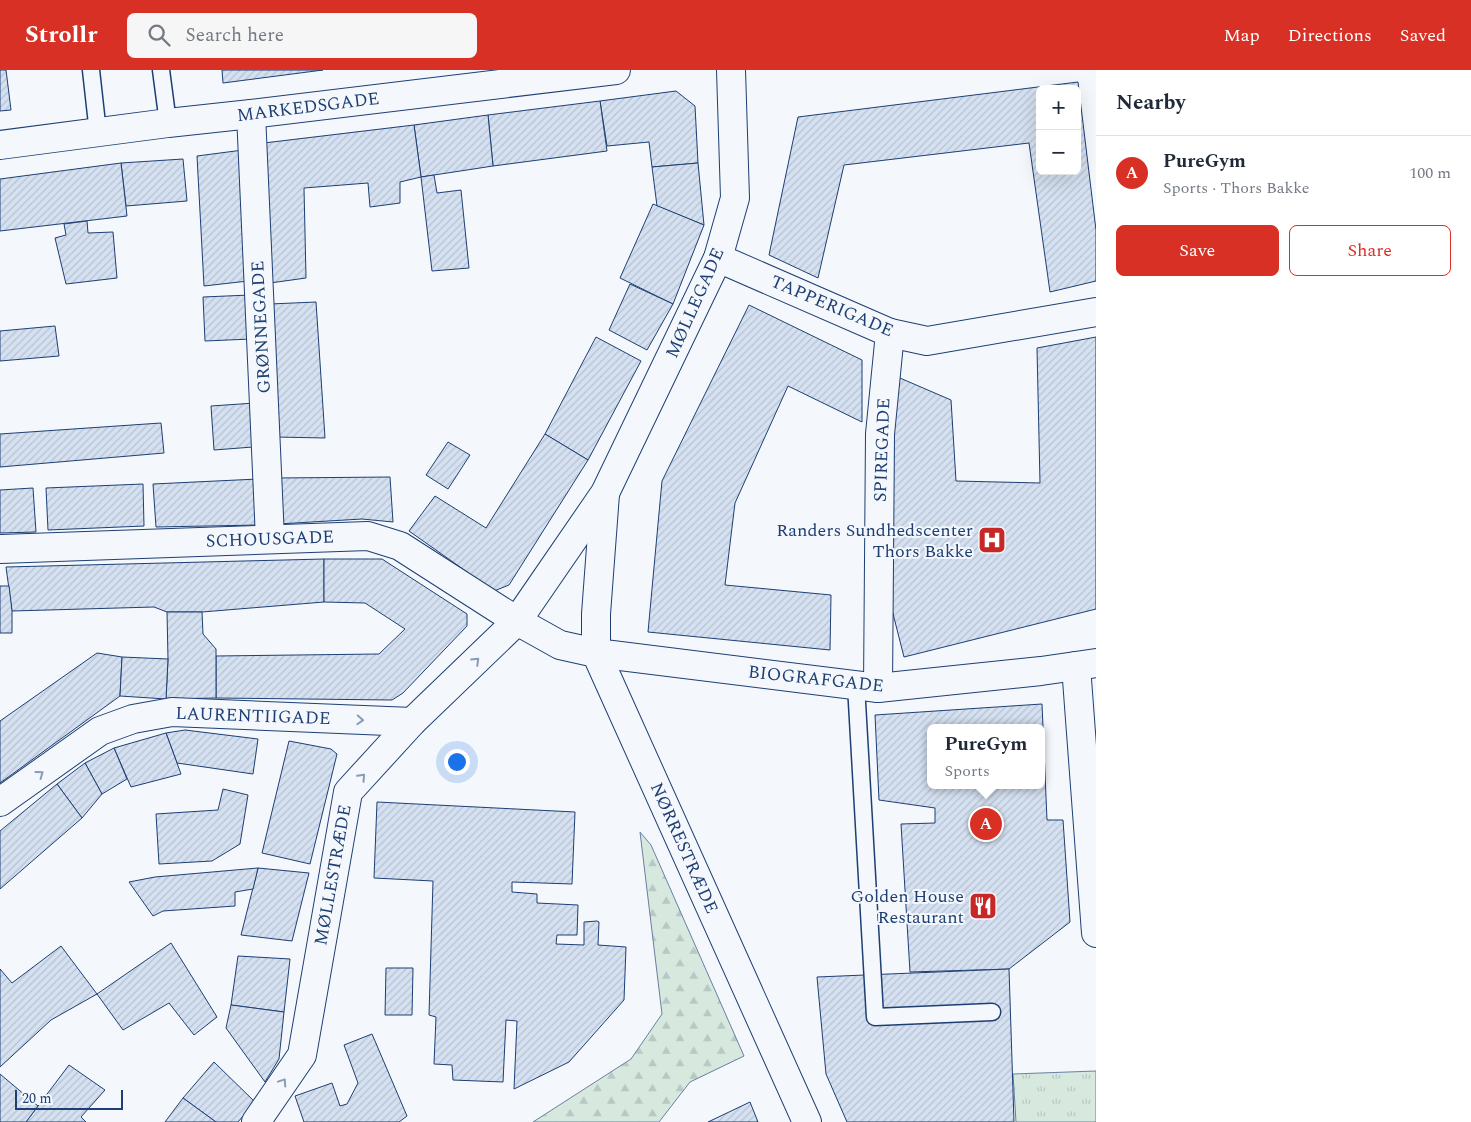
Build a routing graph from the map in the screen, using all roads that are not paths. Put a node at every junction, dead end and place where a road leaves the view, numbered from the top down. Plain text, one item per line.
1 (91, 70) edge
2 (162, 70) edge
3 (616, 70) edge
4 (730, 70) edge
5 (251, 114) junction
6 (168, 123) junction
7 (98, 133) junction
8 (0, 145) edge
9 (718, 258) junction
10 (1096, 312) edge
11 (890, 333) junction
12 (605, 493) junction
13 (270, 539) junction
14 (0, 549) edge
15 (517, 621) junction
16 (596, 653) junction
17 (1086, 664) edge
18 (867, 687) junction
19 (412, 722) junction
20 (0, 802) edge
21 (1096, 933) edge
22 (992, 1012) dead end
23 (256, 1122) edge
24 (807, 1122) edge

1 - 7 lane
2 - 6 lane
3 - 5 street, MARKEDSGADE
4 - 9 street, MØLLEGADE
5 - 6 street, MARKEDSGADE
5 - 13 street, GRØNNEGADE
6 - 7 street, MARKEDSGADE
7 - 8 street, MARKEDSGADE
9 - 11 street, TAPPERIGADE
9 - 12 street, MØLLEGADE
10 - 11 street, TAPPERIGADE
11 - 18 street, SPIREGADE
12 - 15 street, MØLLEGADE
12 - 16 street, MØLLEGADE
13 - 14 street, SCHOUSGADE
13 - 15 street, SCHOUSGADE
15 - 16 street
19 -> 15 street, MØLLESTRÆDE
16 - 18 street, BIOGRAFGADE
16 - 24 street, NØRRESTRÆDE
17 - 18 street, BIOGRAFGADE
17 - 21 street
18 - 22 lane
20 -> 19 street, LAURENTIIGADE
23 -> 19 street, MØLLESTRÆDE

